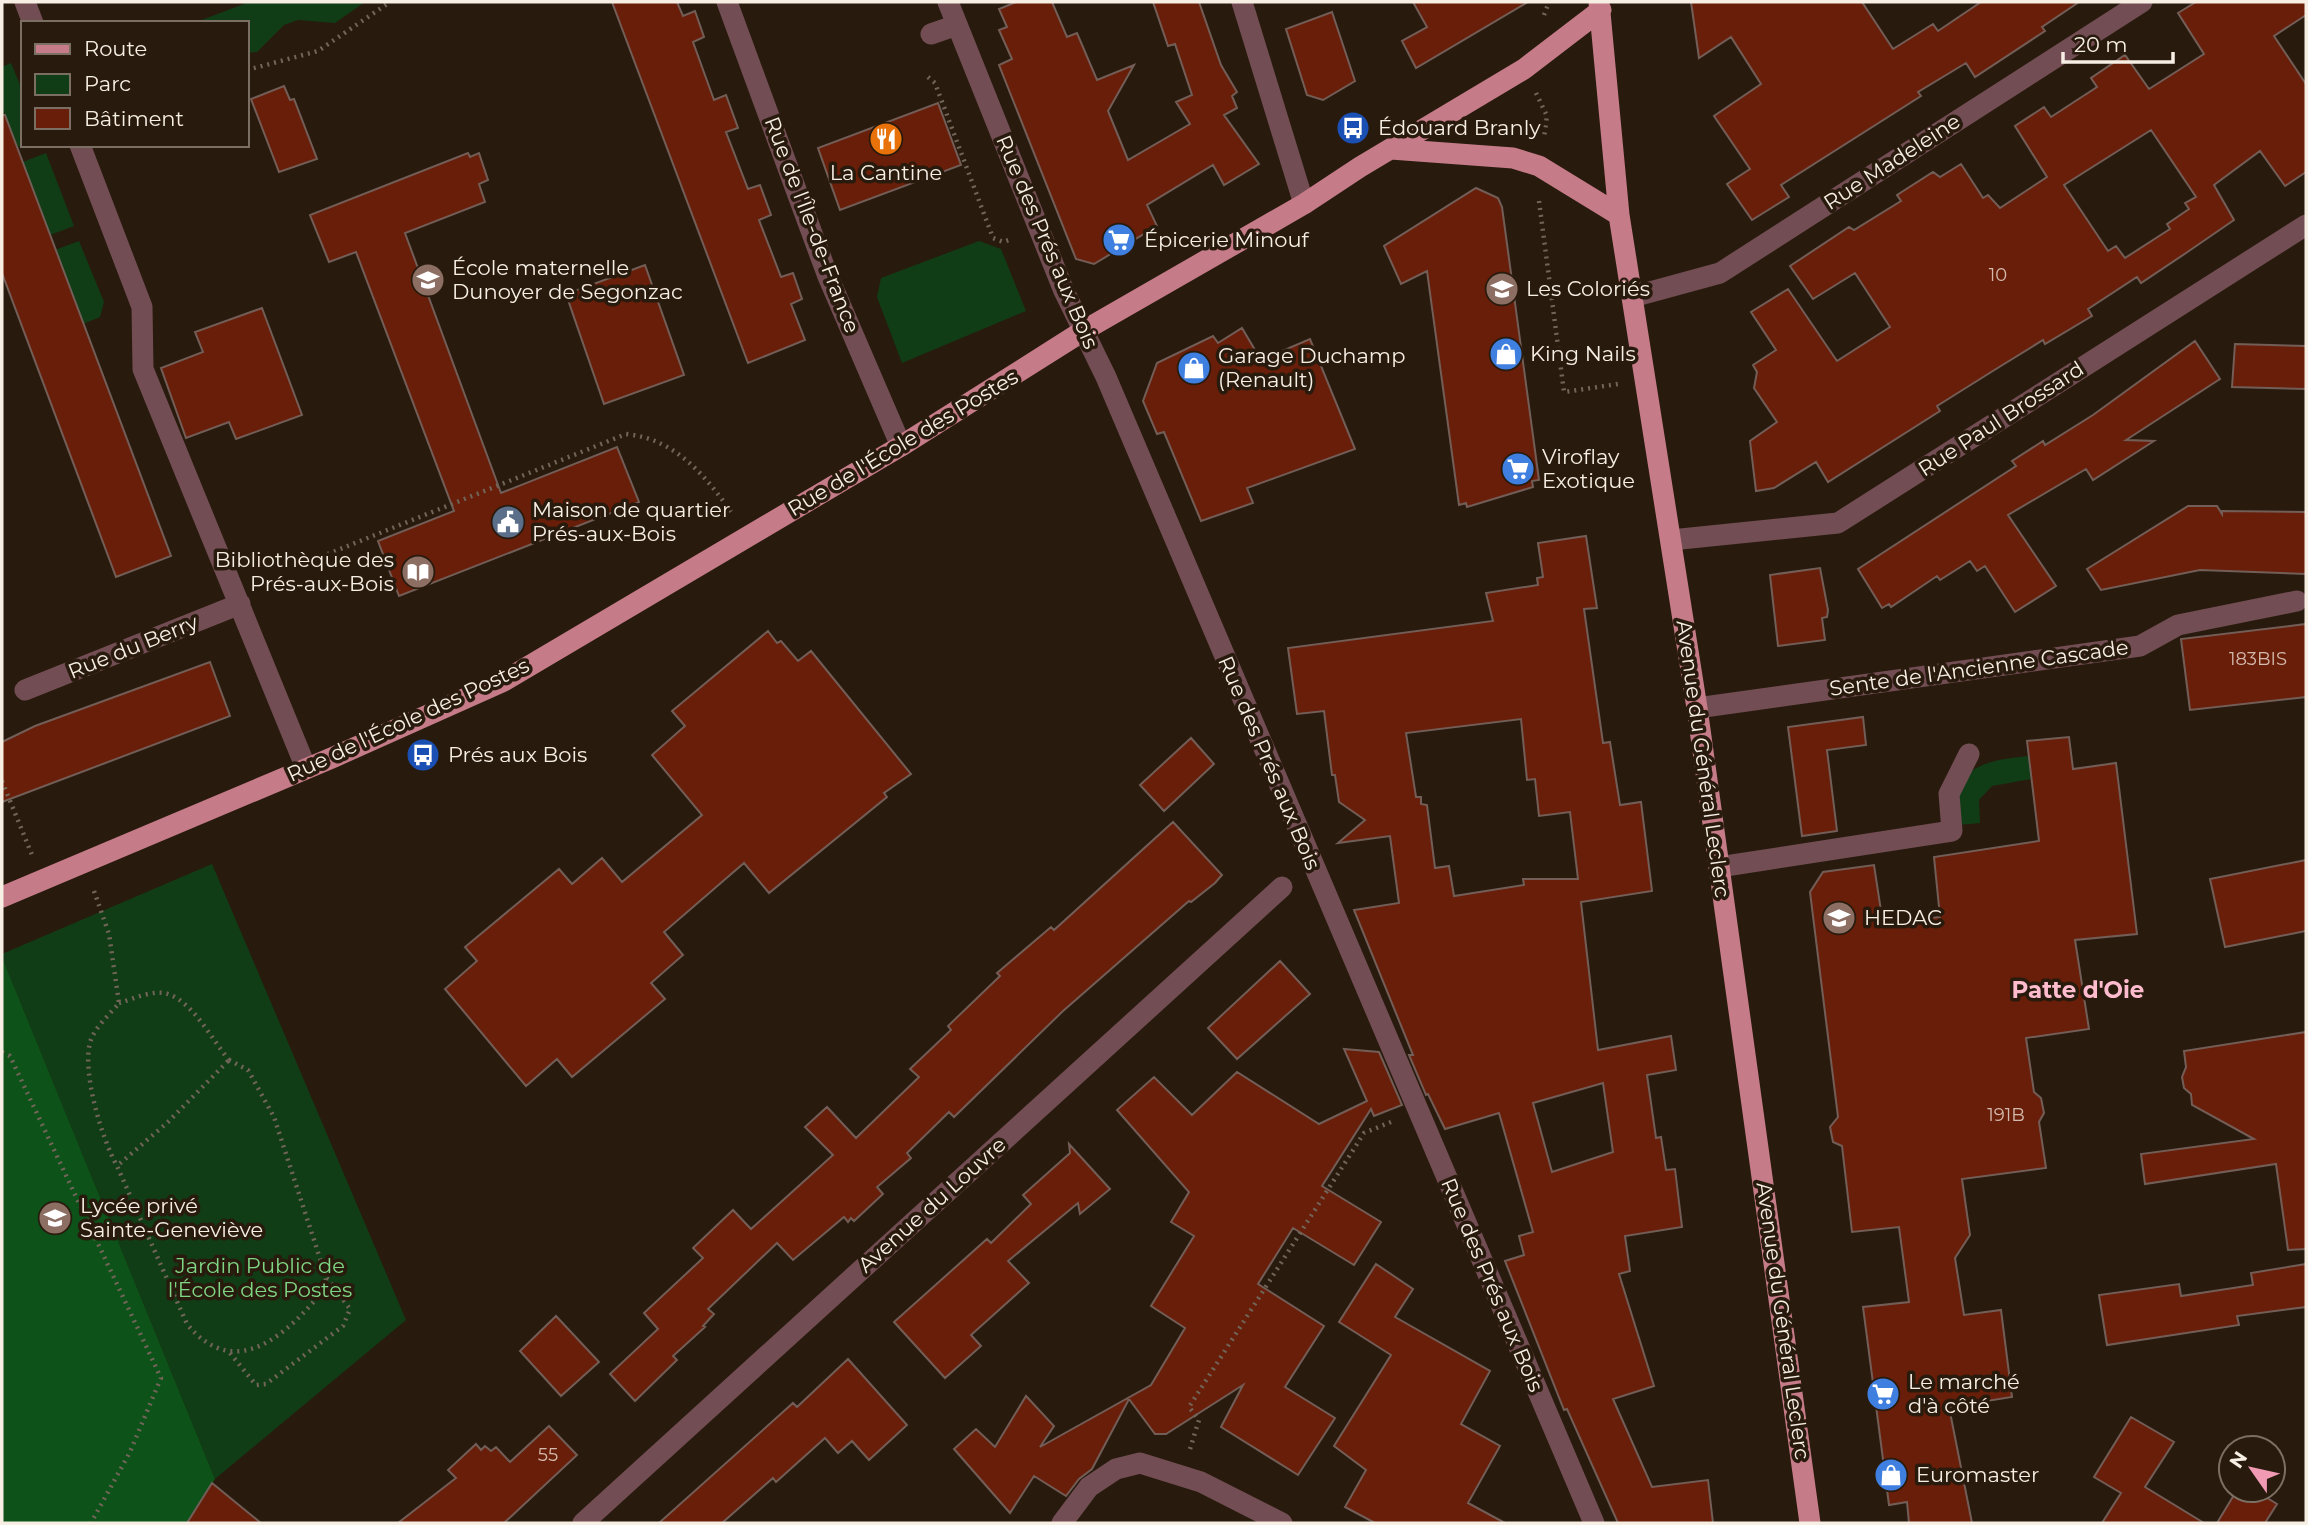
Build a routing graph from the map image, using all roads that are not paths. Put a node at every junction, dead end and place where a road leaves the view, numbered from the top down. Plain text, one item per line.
1 (24, 2) edge
2 (727, 2) edge
3 (948, 2) edge
4 (1242, 2) edge
5 (2142, 2) edge
6 (1603, 4) edge
7 (32, 21) edge
8 (957, 25) junction
9 (931, 34) dead end
10 (81, 147) edge
11 (1391, 149) junction
12 (1304, 204) junction
13 (1619, 215) junction
14 (2306, 225) edge
15 (1632, 297) junction
16 (1083, 331) junction
17 (901, 446) junction
18 (1671, 540) junction
19 (2297, 601) dead end
20 (240, 604) junction
21 (26, 690) dead end
22 (1697, 708) junction
23 (1969, 754) dead end
24 (306, 768) junction
25 (1720, 867) junction
26 (1282, 887) dead end
27 (2, 897) edge
28 (1810, 1521) edge
29 (583, 1523) edge
30 (1062, 1523) edge
31 (1282, 1523) edge
32 (1594, 1523) edge

1 - 7 street
2 - 17 street, Rue de l'Île-de-France
3 - 8 street, Rue des Prés aux Bois
4 - 12 street
5 - 15 street, Rue Madeleine
6 - 11 main road, Rue de l'École des Postes
6 - 13 main road, Avenue du Général Leclerc
8 - 9 street
8 - 16 street, Rue des Prés aux Bois
10 - 20 street
11 - 12 main road, Rue de l'École des Postes
11 - 13 main road
12 - 16 main road, Rue de l'École des Postes
13 - 15 main road, Avenue du Général Leclerc
14 - 18 street, Rue Paul Brossard
15 - 18 main road, Avenue du Général Leclerc
16 - 17 main road, Rue de l'École des Postes
16 - 32 street, Rue des Prés aux Bois
17 - 24 main road, Rue de l'École des Postes
18 - 22 main road, Avenue du Général Leclerc
19 - 22 street, Sente de l'Ancienne Cascade
20 - 21 street, Rue du Berry
20 - 24 street
22 - 25 main road, Avenue du Général Leclerc
23 - 25 street
24 - 27 main road, Rue de l'École des Postes
25 - 28 main road, Avenue du Général Leclerc
26 - 29 street, Avenue du Louvre
30 - 31 street

